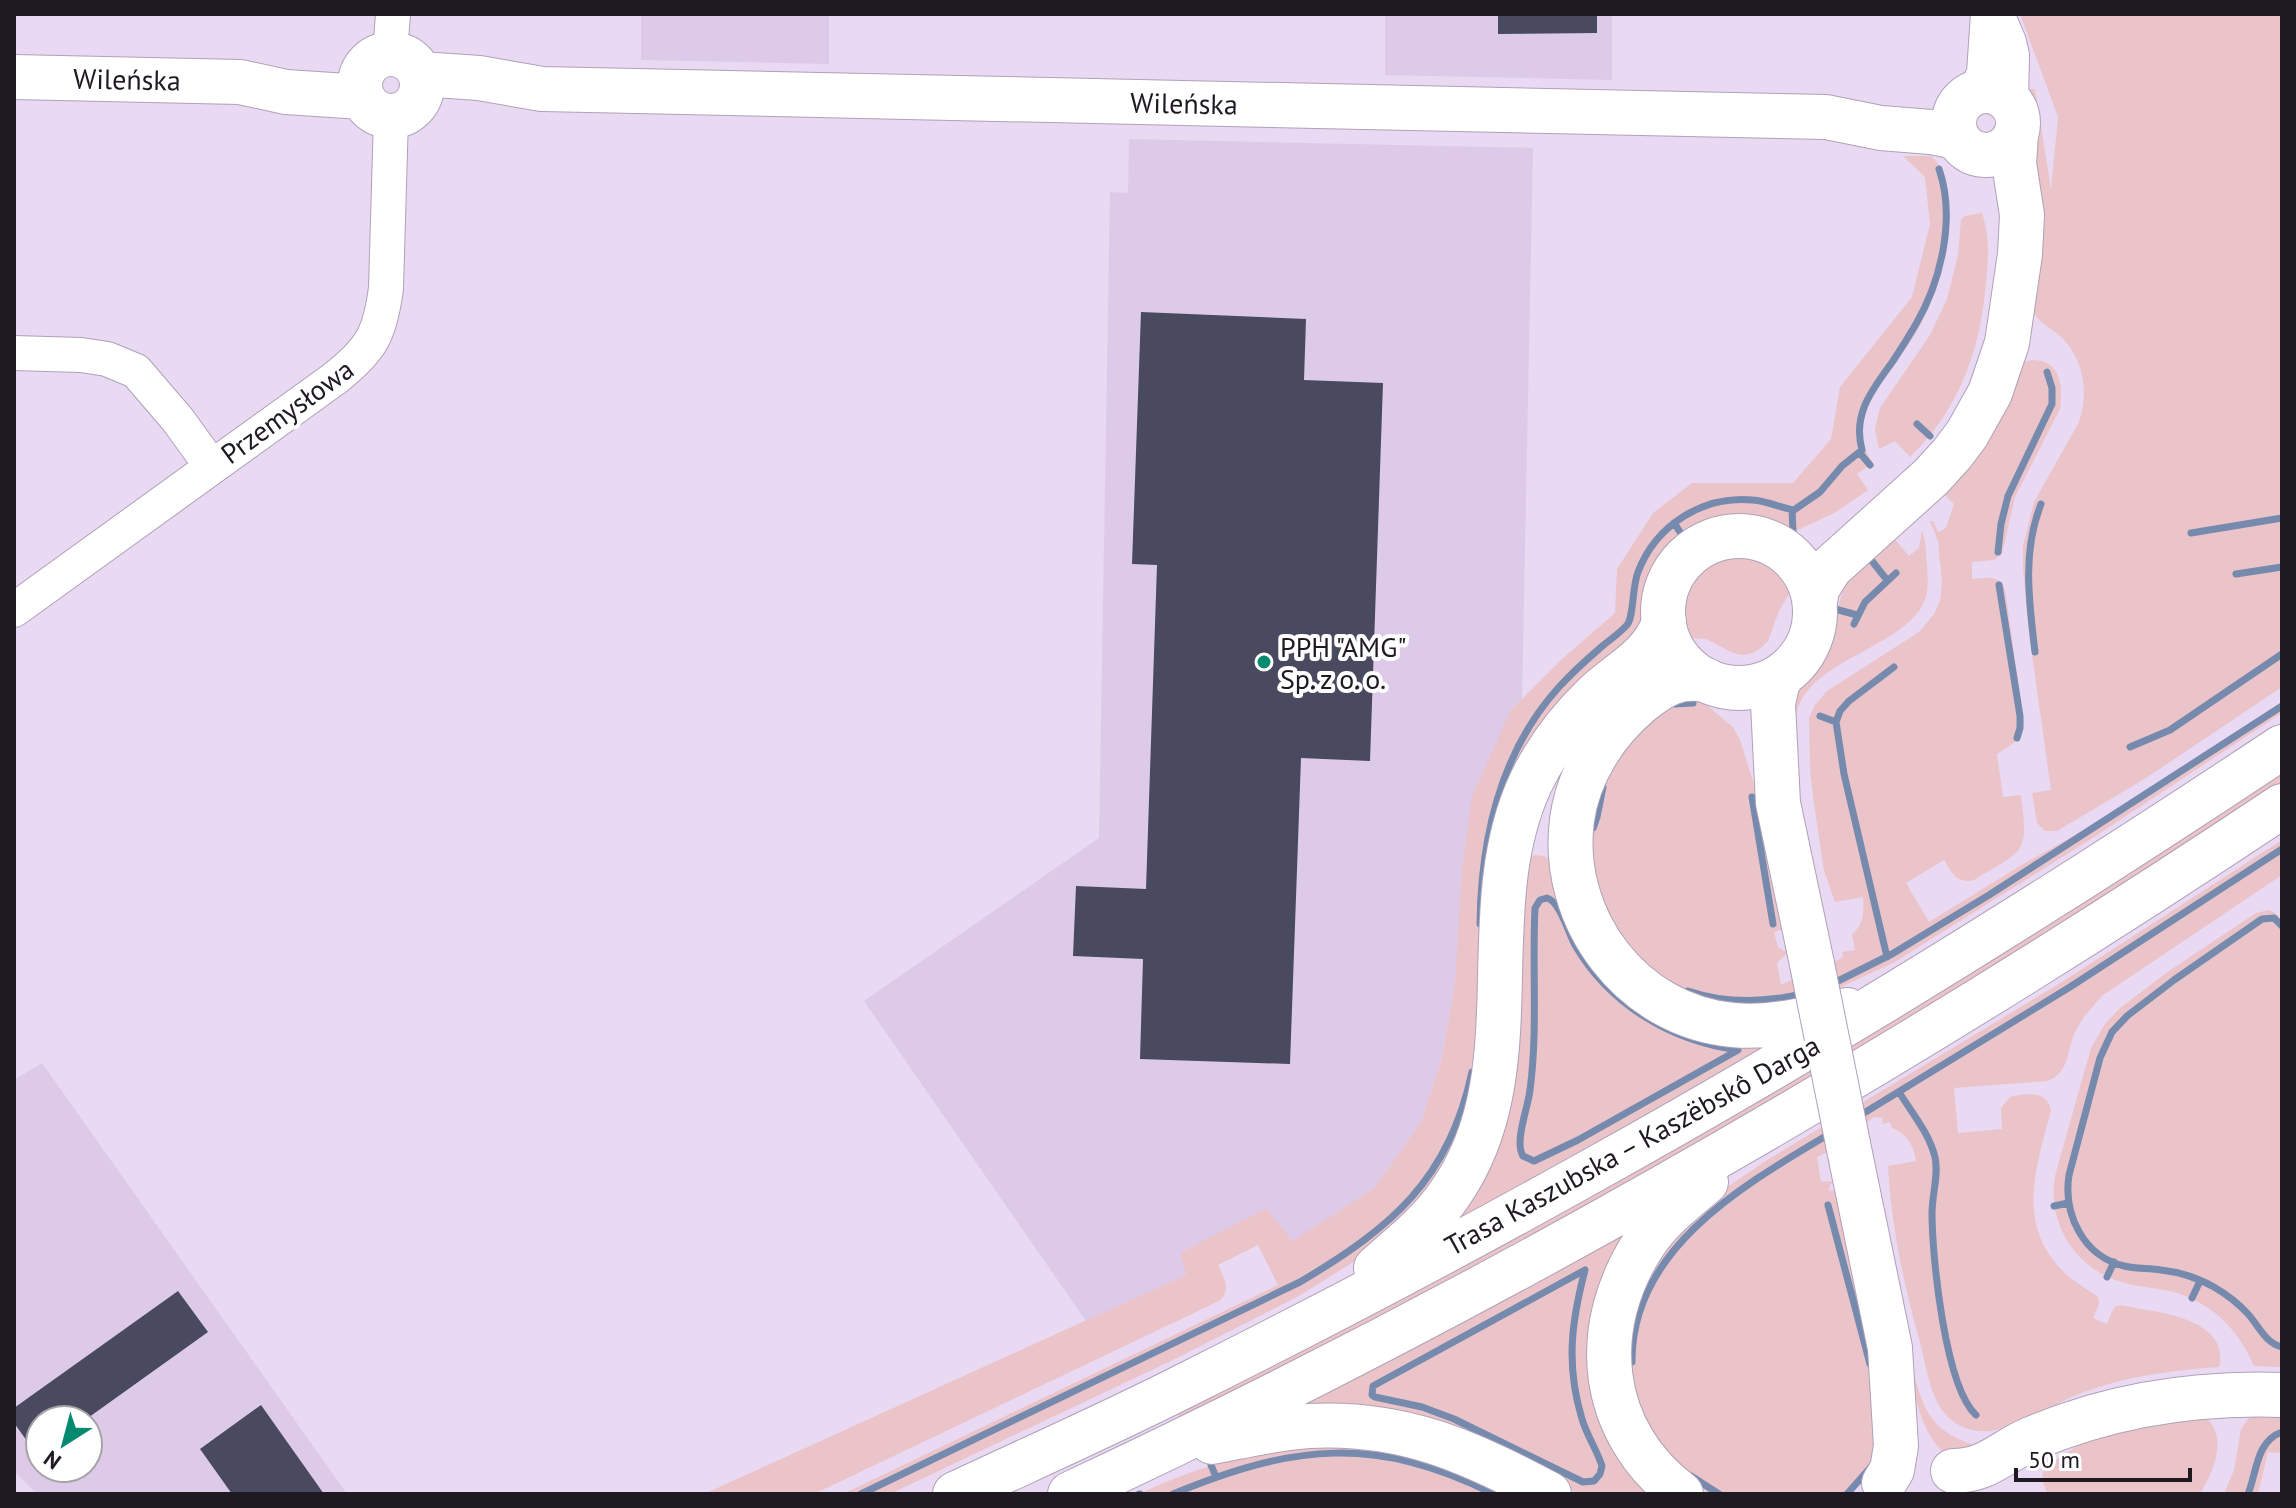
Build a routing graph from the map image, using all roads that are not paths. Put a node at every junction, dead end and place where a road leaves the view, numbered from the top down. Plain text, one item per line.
1 (1988, 14) edge
2 (1997, 14) edge
3 (391, 75) edge
4 (14, 77) edge
5 (1981, 121) junction
6 (14, 353) edge
7 (212, 467) junction
8 (1900, 503) junction
9 (1776, 545) junction
10 (1815, 602) junction
11 (14, 610) edge
12 (1664, 622) junction
13 (1782, 675) junction
14 (1714, 683) junction
15 (2282, 747) edge
16 (1778, 803) junction
17 (2282, 806) edge
18 (1881, 1003) junction
19 (1770, 1125) junction
20 (1320, 1316) junction
21 (1890, 1348) junction
22 (2282, 1395) edge
23 (2107, 1414) junction
24 (1162, 1451) junction
25 (1962, 1478) edge
26 (1878, 1488) edge
27 (955, 1494) edge
28 (1070, 1494) edge
29 (1549, 1494) edge
30 (1681, 1494) edge
31 (2007, 1494) edge

1 - 5 street
2 - 5 street
3 - 4 main road, Wileńska
3 - 5 main road, Wileńska
3 - 7 street, Przemysłowa
5 - 8 main road
6 - 7 street
7 - 11 street, Przemysłowa
8 - 9 main road
8 - 10 main road
9 - 10 main road
9 - 12 main road
10 - 13 main road
12 - 14 main road
12 - 20 main road
13 - 14 main road
13 - 16 main road
14 - 16 main road
14 - 18 main road
15 - 18 main road, Trasa Kaszubska – Kaszëbskô Darga
16 - 21 main road, bridge
17 - 19 main road, Trasa Kaszubska – Kaszëbskô Darga
18 - 20 main road, Trasa Kaszubska – Kaszëbskô Darga
19 - 24 main road, Trasa Kaszubska – Kaszëbskô Darga
19 - 30 main road
20 - 27 main road, Trasa Kaszubska – Kaszëbskô Darga
21 - 25 main road
21 - 26 main road
22 - 23 main road
23 - 25 main road
23 - 31 main road
24 - 28 main road, Trasa Kaszubska – Kaszëbskô Darga
24 - 29 main road
25 - 26 main road

